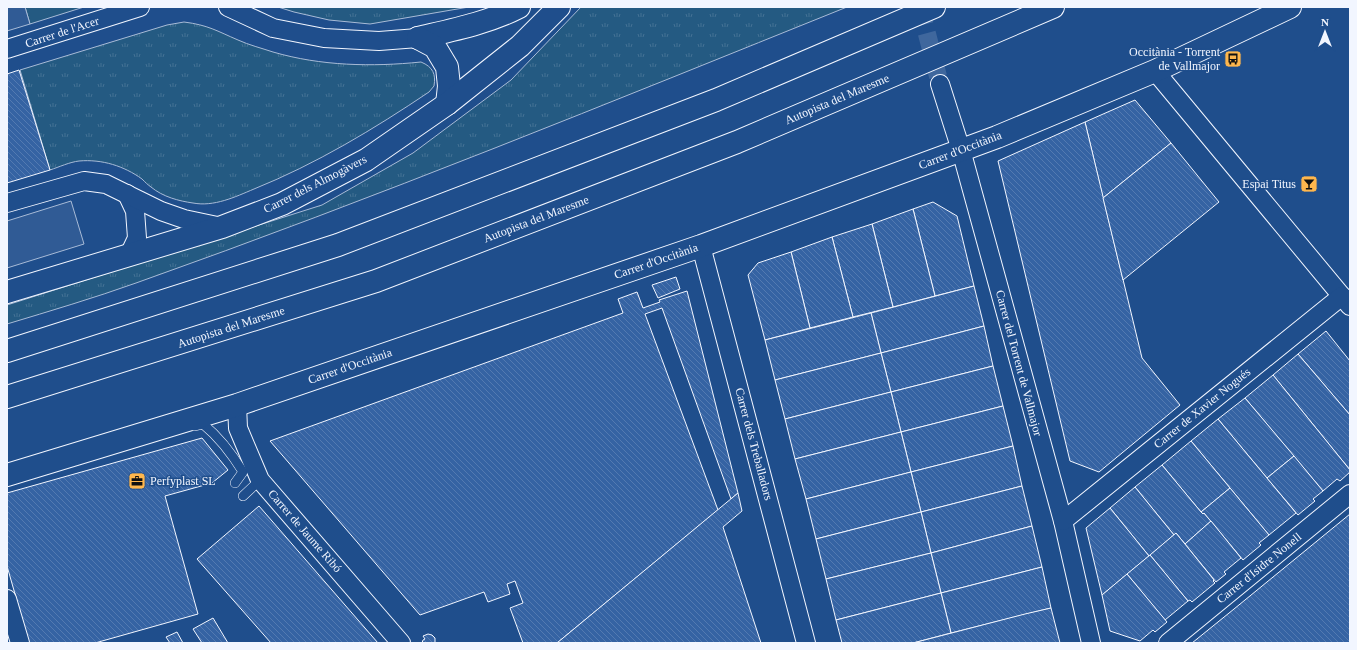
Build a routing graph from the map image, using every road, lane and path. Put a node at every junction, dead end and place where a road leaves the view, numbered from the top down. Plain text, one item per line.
1 (140, 7) edge
2 (228, 7) edge
3 (519, 7) edge
4 (559, 7) edge
5 (934, 7) edge
6 (1053, 7) edge
7 (1290, 7) edge
8 (418, 38) junction
9 (7, 49) edge
10 (1155, 70) junction
11 (940, 84) tunnel mouth
12 (447, 104) junction
13 (961, 150) junction
14 (127, 194) junction
15 (7, 203) edge
16 (222, 227) junction
17 (701, 246) junction
18 (129, 255) junction
19 (7, 292) edge
20 (1346, 301) edge
21 (7, 351) edge
22 (7, 397) edge
23 (237, 405) junction
24 (144, 434) junction
25 (7, 475) edge
26 (260, 480) junction
27 (235, 483) dead end
28 (1350, 494) edge
29 (243, 496) dead end
30 (1063, 520) junction
31 (7, 599) edge
32 (20, 643) edge
33 (401, 643) edge
34 (806, 643) edge
35 (1091, 643) edge
36 (1168, 643) edge

1 - 9 street, Carrer de l'Acer
2 - 8 street
3 - 8 main road
4 - 12 main road, Carrer dels Almogàvers
5 - 21 main road
6 - 22 main road, Autopista del Maresme
7 - 10 main road, Carrer d'Occitània
8 - 12 main road
10 - 13 main road, Carrer d'Occitània
10 - 20 street
11 - 13 street, Carrer del Torrent de Vallmajor
12 - 16 main road, Carrer dels Almogàvers
13 - 17 main road, Carrer d'Occitània
13 - 30 street, Carrer del Torrent de Vallmajor
14 - 15 street
14 - 16 street
14 - 18 street
16 - 18 main road, Carrer dels Almogàvers
17 - 23 main road, Carrer d'Occitània
17 - 34 street, Carrer dels Treballadors
18 - 19 main road, Carrer dels Almogàvers
20 - 30 street, Carrer de Xavier Nogués
23 - 24 main road, Carrer d'Occitània
23 - 26 street, Carrer de Jaume Ribó
24 - 25 main road, Carrer d'Occitània
24 - 27 lane
26 - 29 lane
26 - 33 street, Carrer de Jaume Ribó
28 - 36 street, Carrer d'Isidre Nonell
30 - 35 street, Carrer del Torrent de Vallmajor
31 - 32 street

